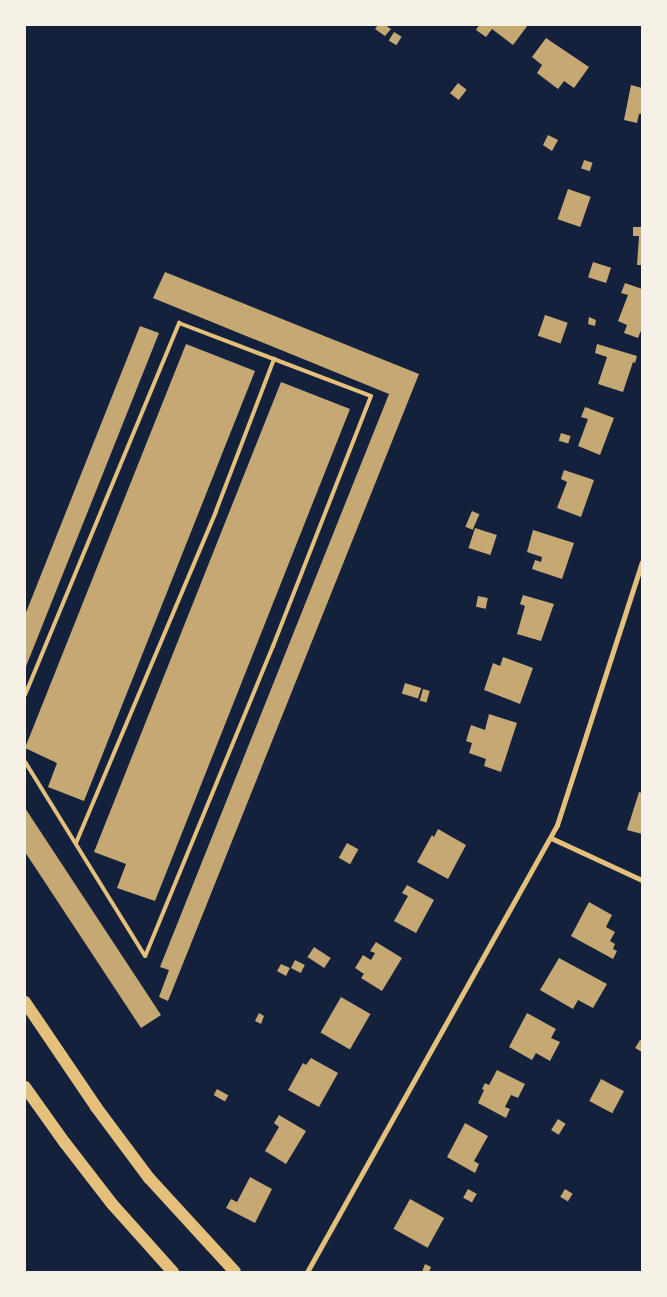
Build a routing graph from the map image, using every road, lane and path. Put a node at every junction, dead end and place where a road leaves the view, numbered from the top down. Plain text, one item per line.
1 (274, 359) junction
2 (642, 562) edge
3 (25, 694) edge
4 (25, 762) edge
5 (551, 838) junction
6 (76, 844) junction
7 (642, 880) edge
8 (25, 1002) edge
9 (25, 1087) edge
10 (173, 1272) edge
11 (235, 1272) edge
12 (308, 1272) edge

1 - 3 lane
1 - 6 lane
1 - 6 lane
2 - 5 street
4 - 6 lane
5 - 7 street
5 - 12 street
8 - 11 main road
9 - 10 main road

